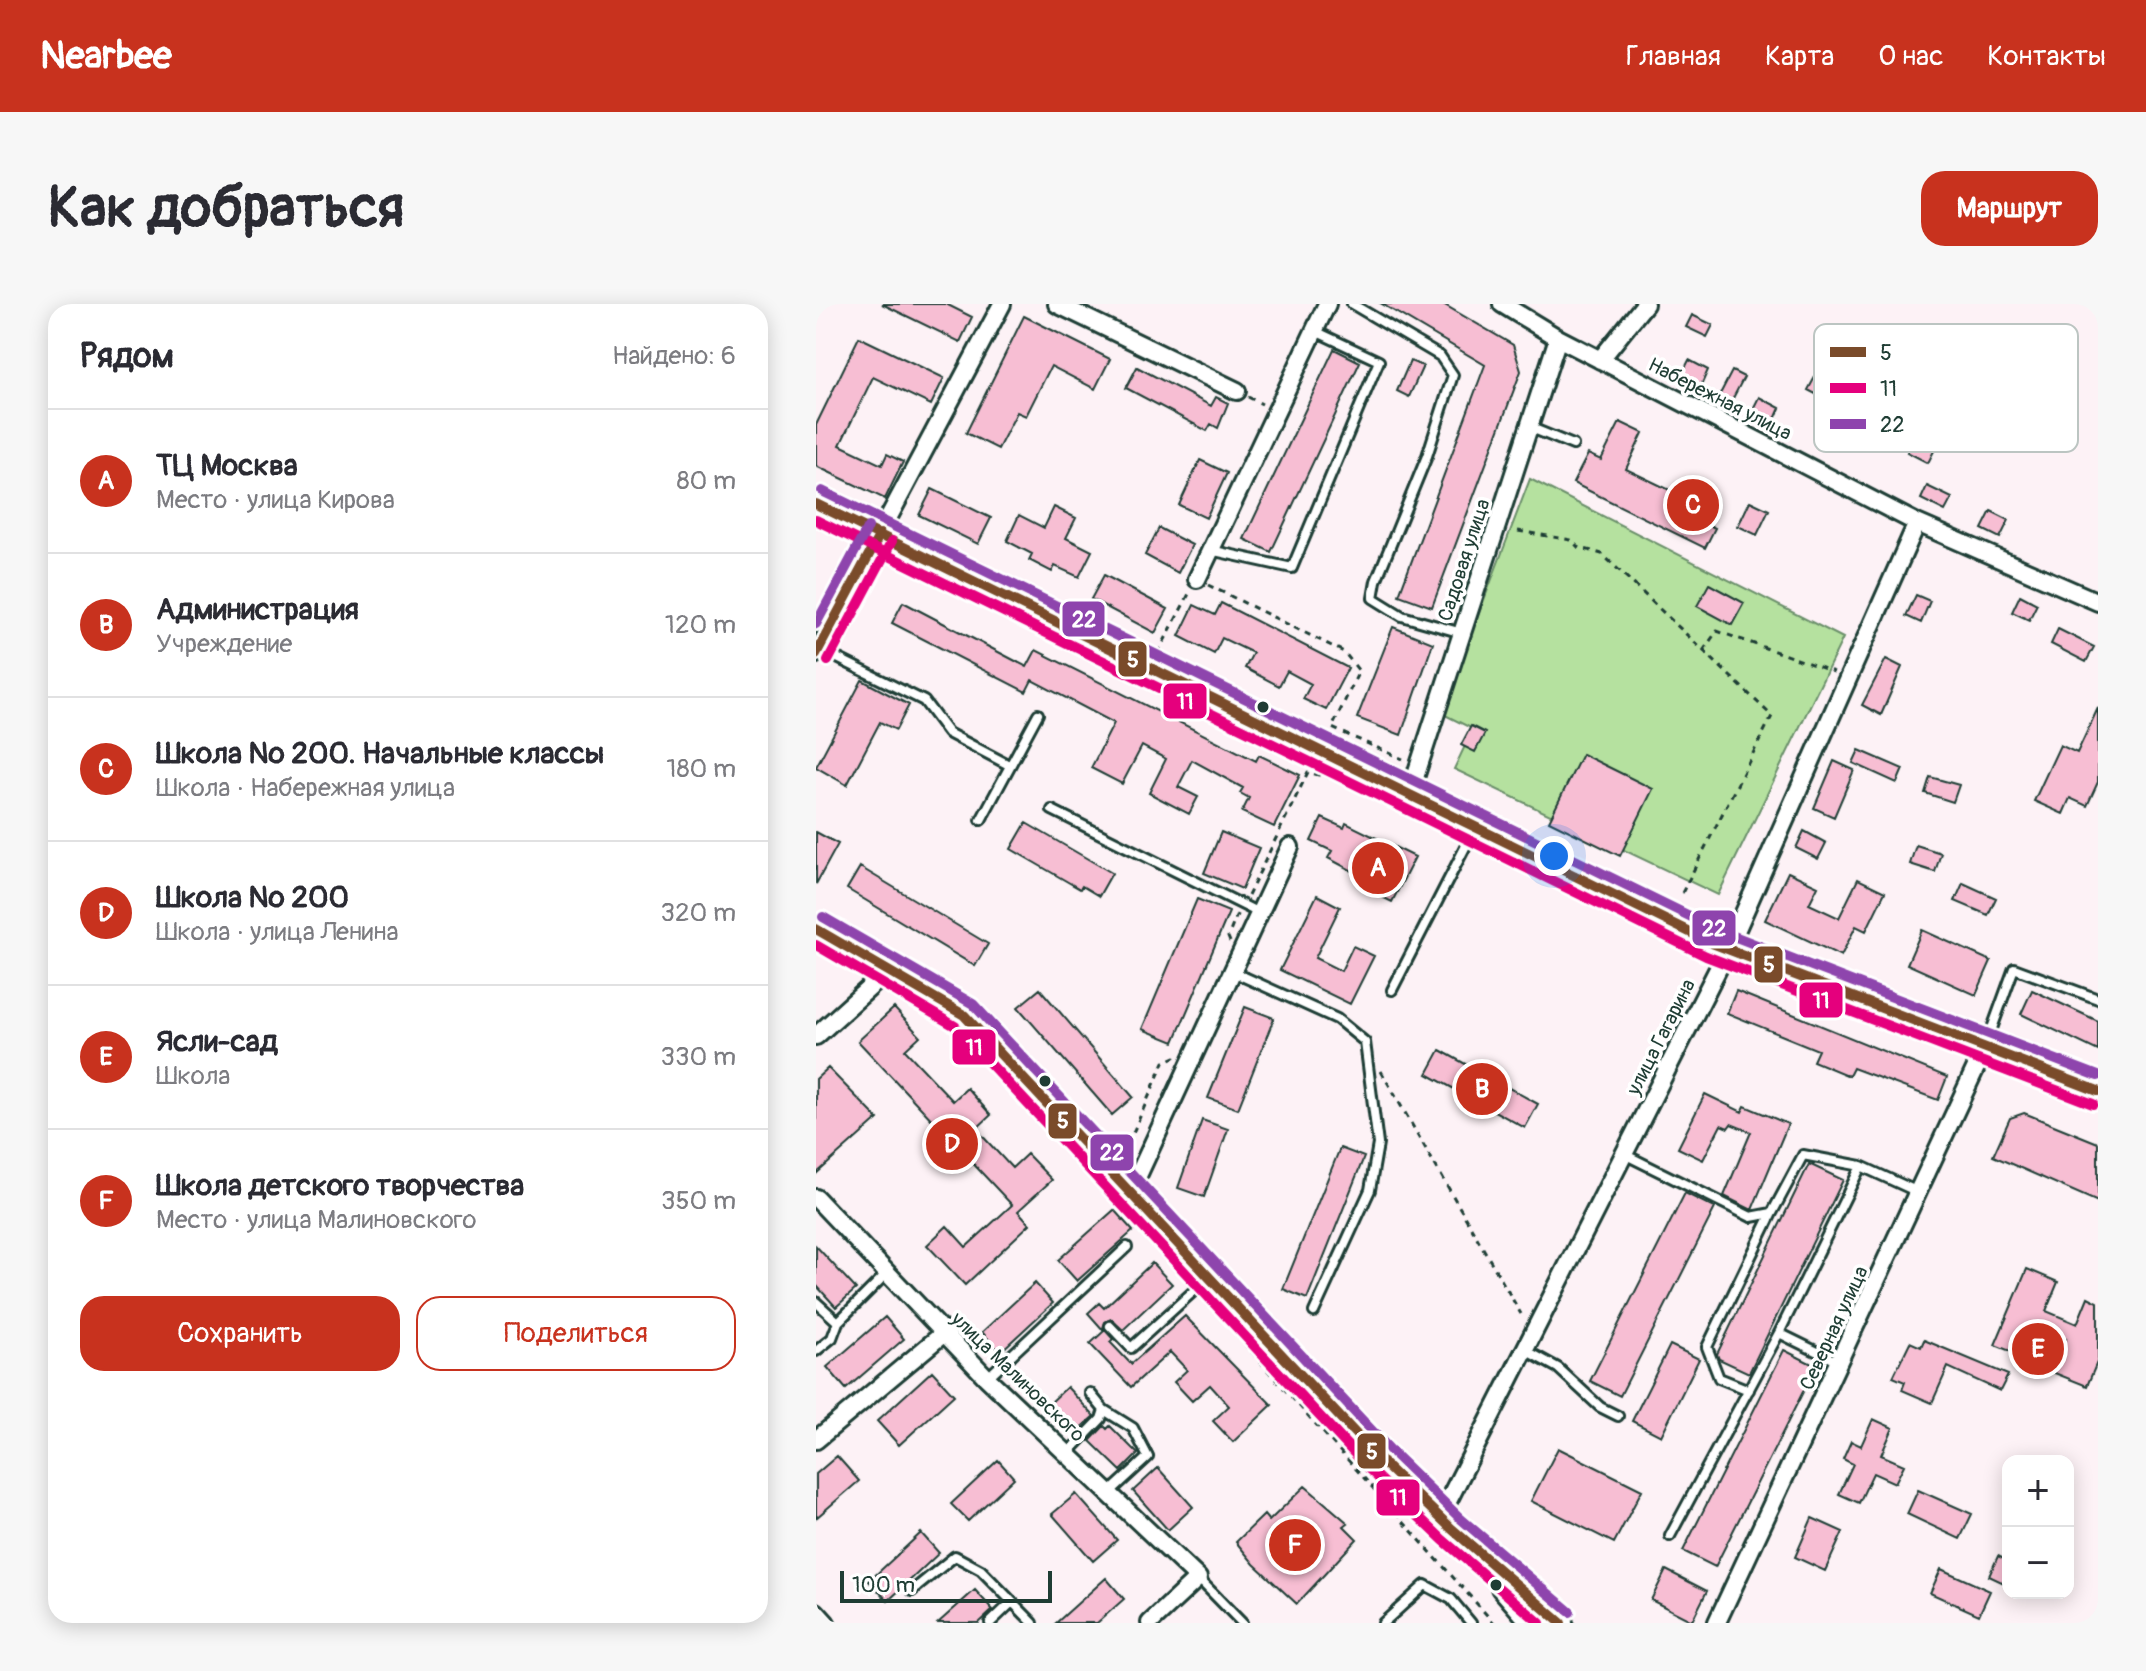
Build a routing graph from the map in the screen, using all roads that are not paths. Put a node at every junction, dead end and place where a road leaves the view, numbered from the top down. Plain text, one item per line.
1 (1002, 304) edge
2 (1057, 304) edge
3 (1327, 304) edge
4 (1352, 304) edge
5 (1502, 304) edge
6 (1645, 304) edge
7 (1315, 331) junction
8 (1558, 338) junction
9 (1600, 360) junction
10 (1237, 391) road end
11 (1528, 427) junction
12 (1573, 445) dead end
13 (816, 504) edge
14 (1917, 523) junction
15 (880, 534) junction
16 (1210, 550) junction
17 (1197, 579) road end
18 (2098, 602) edge
19 (1462, 633) junction
20 (817, 651) edge
21 (1038, 714) dead end
22 (1009, 765) junction
23 (1409, 796) junction
24 (1052, 810) dead end
25 (981, 820) dead end
26 (1475, 827) junction
27 (1290, 847) dead end
28 (1259, 913) junction
29 (816, 929) edge
30 (1728, 949) junction
31 (888, 971) junction
32 (1232, 972) junction
33 (1392, 990) dead end
34 (2098, 999) edge
35 (816, 1036) edge
36 (1984, 1050) junction
37 (2098, 1091) edge
38 (1624, 1154) junction
39 (1861, 1166) junction
40 (1130, 1193) junction
41 (1919, 1193) junction
42 (816, 1198) edge
43 (1772, 1213) junction
44 (1127, 1247) dead end
45 (887, 1273) junction
46 (1208, 1278) junction
47 (816, 1302) edge
48 (1314, 1312) dead end
49 (838, 1322) junction
50 (1110, 1326) dead end
51 (944, 1333) junction
52 (1779, 1333) junction
53 (1525, 1350) junction
54 (816, 1351) edge
55 (1840, 1363) junction
56 (987, 1378) junction
57 (1749, 1390) junction
58 (1090, 1393) dead end
59 (1104, 1410) junction
60 (1618, 1416) dead end
61 (816, 1440) edge
62 (1068, 1453) junction
63 (1108, 1493) junction
64 (1446, 1523) junction
65 (1670, 1536) dead end
66 (1198, 1578) junction
67 (912, 1591) dead end
68 (1012, 1602) junction
69 (816, 1612) edge
70 (1717, 1622) edge
71 (826, 1623) edge
72 (990, 1623) edge
73 (1033, 1623) edge
74 (1150, 1623) edge
75 (1242, 1623) edge
76 (1383, 1623) edge
77 (1471, 1623) edge
78 (1534, 1623) edge
79 (1561, 1623) edge

1 - 15 street
2 - 10 street
3 - 7 street
4 - 19 lane
5 - 8 street, Набережная улица
6 - 9 street
7 - 16 street
7 - 16 lane
8 - 9 street, Набережная улица
8 - 11 street, Садовая улица
9 - 14 street, Набережная улица
11 - 12 lane
11 - 19 street, Садовая улица
13 - 15 main road
14 - 18 street, Набережная улица
14 - 30 street, улица Гагарина
15 - 20 street
15 - 23 main road
16 - 17 street
19 - 23 street, Садовая улица
20 - 22 lane
21 - 22 lane
22 - 25 lane
23 - 26 main road
24 - 28 lane
26 - 30 main road
26 - 33 lane
27 - 28 street
28 - 32 street
29 - 31 main road
30 - 36 main road
30 - 38 street, улица Гагарина
31 - 35 street
31 - 40 main road
32 - 40 street
32 - 48 lane
34 - 36 lane
36 - 37 main road
36 - 41 street, Северная улица
38 - 43 lane
38 - 53 street, улица Гагарина
39 - 41 lane
39 - 43 lane
39 - 52 lane
40 - 46 main road
41 - 55 street, Северная улица
42 - 45 street, улица Малиновского
43 - 57 lane
44 - 56 lane
45 - 49 lane
45 - 51 street, улица Малиновского
46 - 50 lane
46 - 64 main road
47 - 49 lane
49 - 54 lane
51 - 56 street, улица Малиновского
51 - 61 street
52 - 55 lane
52 - 57 lane
53 - 60 lane
53 - 64 street, улица Гагарина
55 - 70 street, Северная улица
56 - 62 street, улица Малиновского
57 - 65 lane
58 - 59 lane
59 - 62 lane
59 - 63 lane
62 - 63 street, улица Малиновского
63 - 66 street, улица Малиновского
64 - 78 main road
64 - 79 main road
66 - 74 street
66 - 75 lane
67 - 68 lane
68 - 72 lane
68 - 73 lane
69 - 71 street
76 - 77 lane

